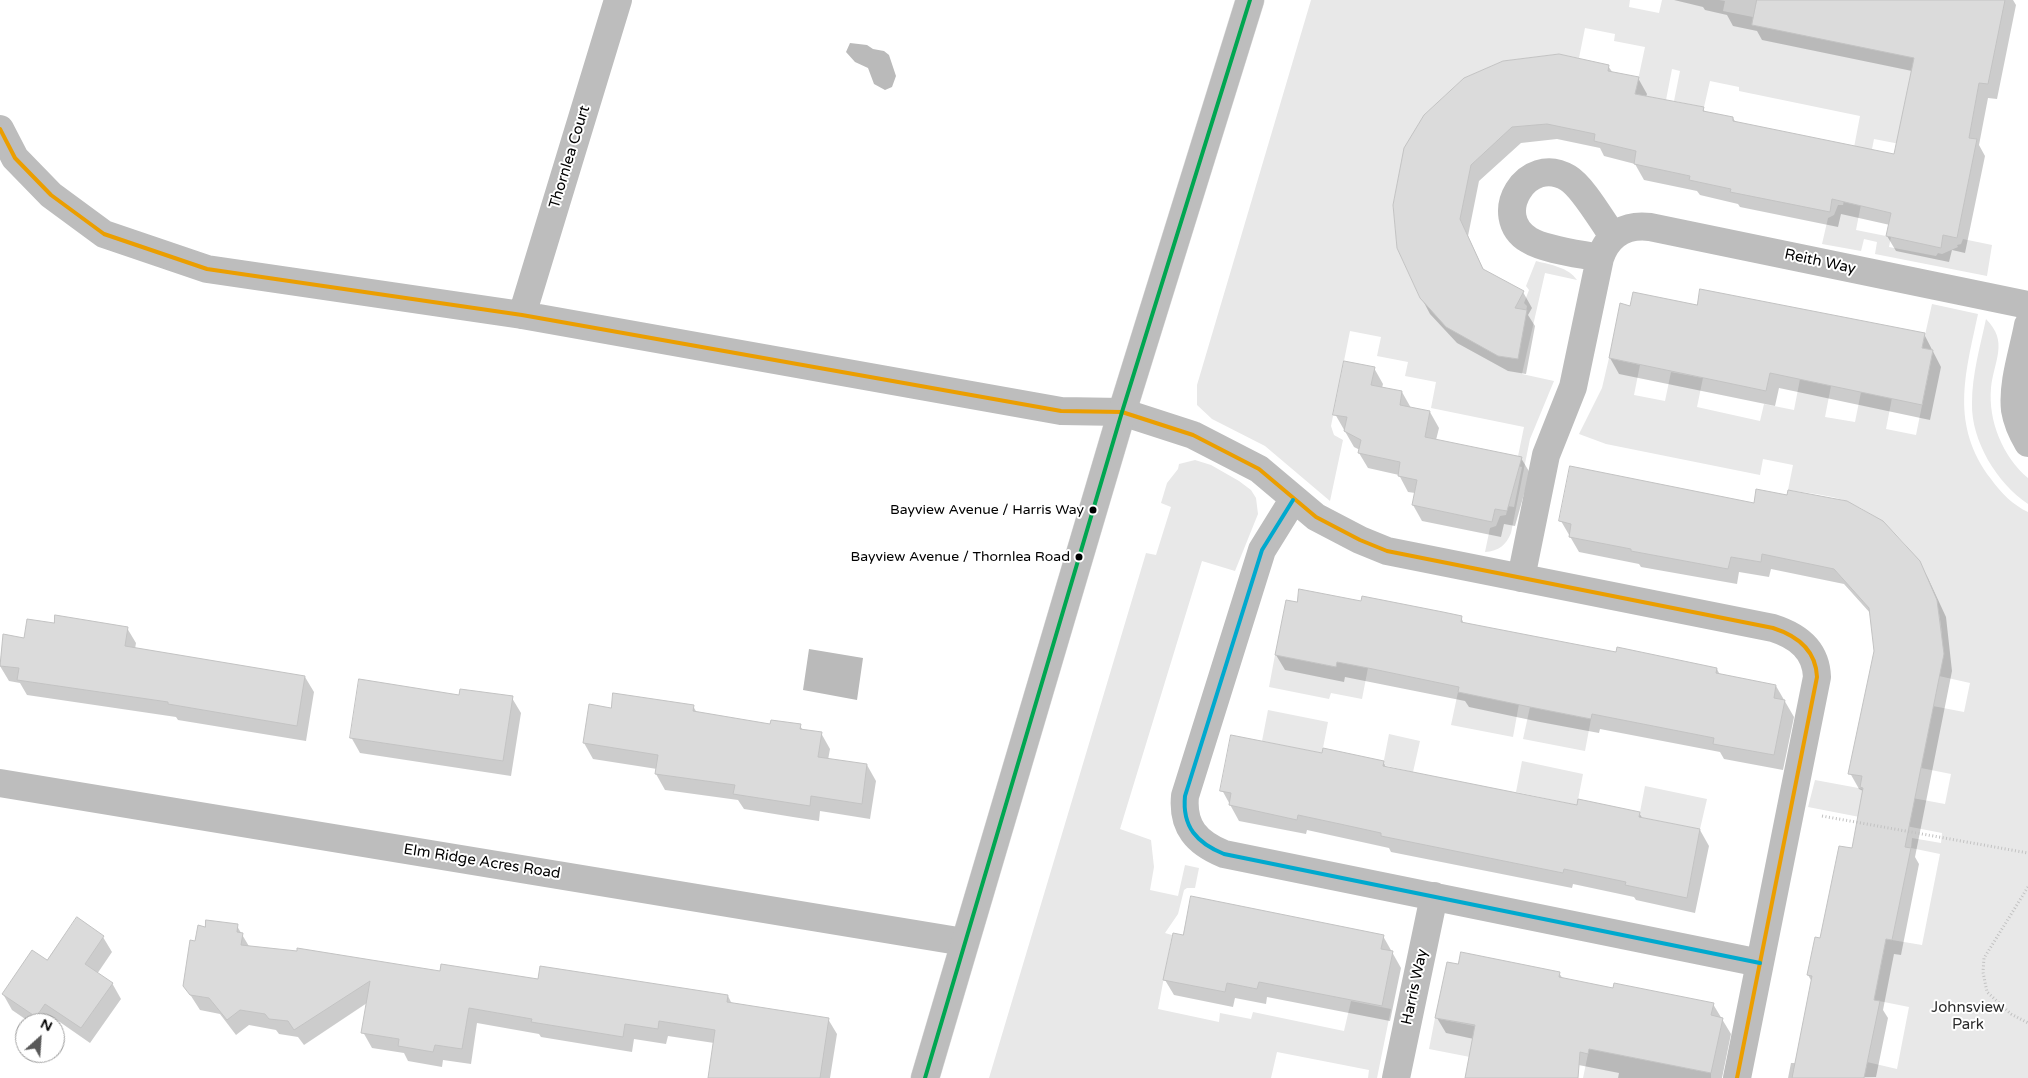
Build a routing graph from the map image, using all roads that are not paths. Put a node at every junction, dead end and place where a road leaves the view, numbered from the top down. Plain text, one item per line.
1 (618, 0) edge
2 (1250, 0) edge
3 (0, 129) edge
4 (2028, 305) edge
5 (522, 315) junction
6 (2028, 325) edge
7 (1122, 412) junction
8 (2028, 443) edge
9 (1294, 500) junction
10 (1521, 578) junction
11 (0, 783) edge
12 (1434, 896) junction
13 (964, 942) junction
14 (1760, 963) junction
15 (925, 1078) edge
16 (1396, 1078) edge
17 (1737, 1078) edge

1 - 5 street, Thornlea Court
2 - 7 street
3 - 5 street
4 - 10 street, Reith Way
5 - 7 street
6 - 8 street
7 - 9 street
7 - 13 street
9 - 10 street
9 - 12 street
10 - 14 street
11 - 13 street, Elm Ridge Acres Road
12 - 14 street
12 - 16 street, Harris Way
13 - 15 street
14 - 17 street

